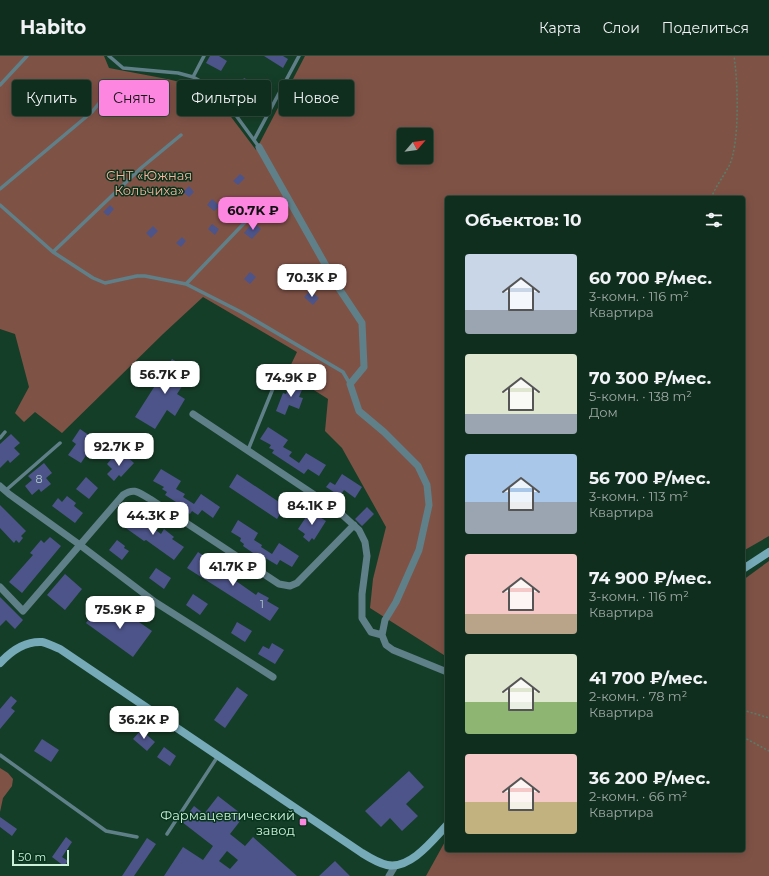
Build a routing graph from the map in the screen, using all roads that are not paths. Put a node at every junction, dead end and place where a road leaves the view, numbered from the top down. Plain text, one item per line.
1 (27, 56) edge
2 (108, 56) edge
3 (204, 56) edge
4 (299, 56) edge
5 (193, 77) junction
6 (0, 85) edge
7 (99, 103) edge
8 (181, 135) dead end
9 (254, 140) junction
10 (259, 147) joint
11 (0, 189) edge
12 (0, 205) edge
13 (250, 217) dead end
14 (53, 252) junction
15 (186, 284) junction
16 (276, 381) dead end
17 (350, 384) junction
18 (193, 414) dead end
19 (5, 432) dead end
20 (0, 438) edge
21 (60, 443) dead end
22 (248, 450) junction
23 (2, 488) edge
24 (354, 525) junction
25 (80, 545) junction
26 (769, 552) edge
27 (745, 568) edge
28 (0, 587) edge
29 (382, 635) junction
30 (0, 663) edge
31 (445, 671) edge
32 (273, 677) dead end
33 (0, 755) edge
34 (218, 756) junction
35 (445, 828) edge
36 (167, 834) dead end
37 (137, 837) dead end
38 (395, 866) junction
39 (389, 876) edge

1 - 6 lane
2 - 5 lane
3 - 5 lane
4 - 9 lane
5 - 9 lane
7 - 11 lane
8 - 14 lane
9 - 10 lane
10 - 17 street
12 - 14 lane
13 - 15 lane
14 - 15 lane
15 - 17 lane
16 - 22 lane
17 - 29 street
18 - 22 street
19 - 20 lane
21 - 23 lane
22 - 24 street
23 - 25 street
24 - 25 street
24 - 29 street
25 - 28 street
25 - 32 street
26 - 27 main road
29 - 31 street
30 - 34 main road
33 - 37 lane
34 - 36 lane
34 - 38 main road
35 - 38 main road
38 - 39 street

